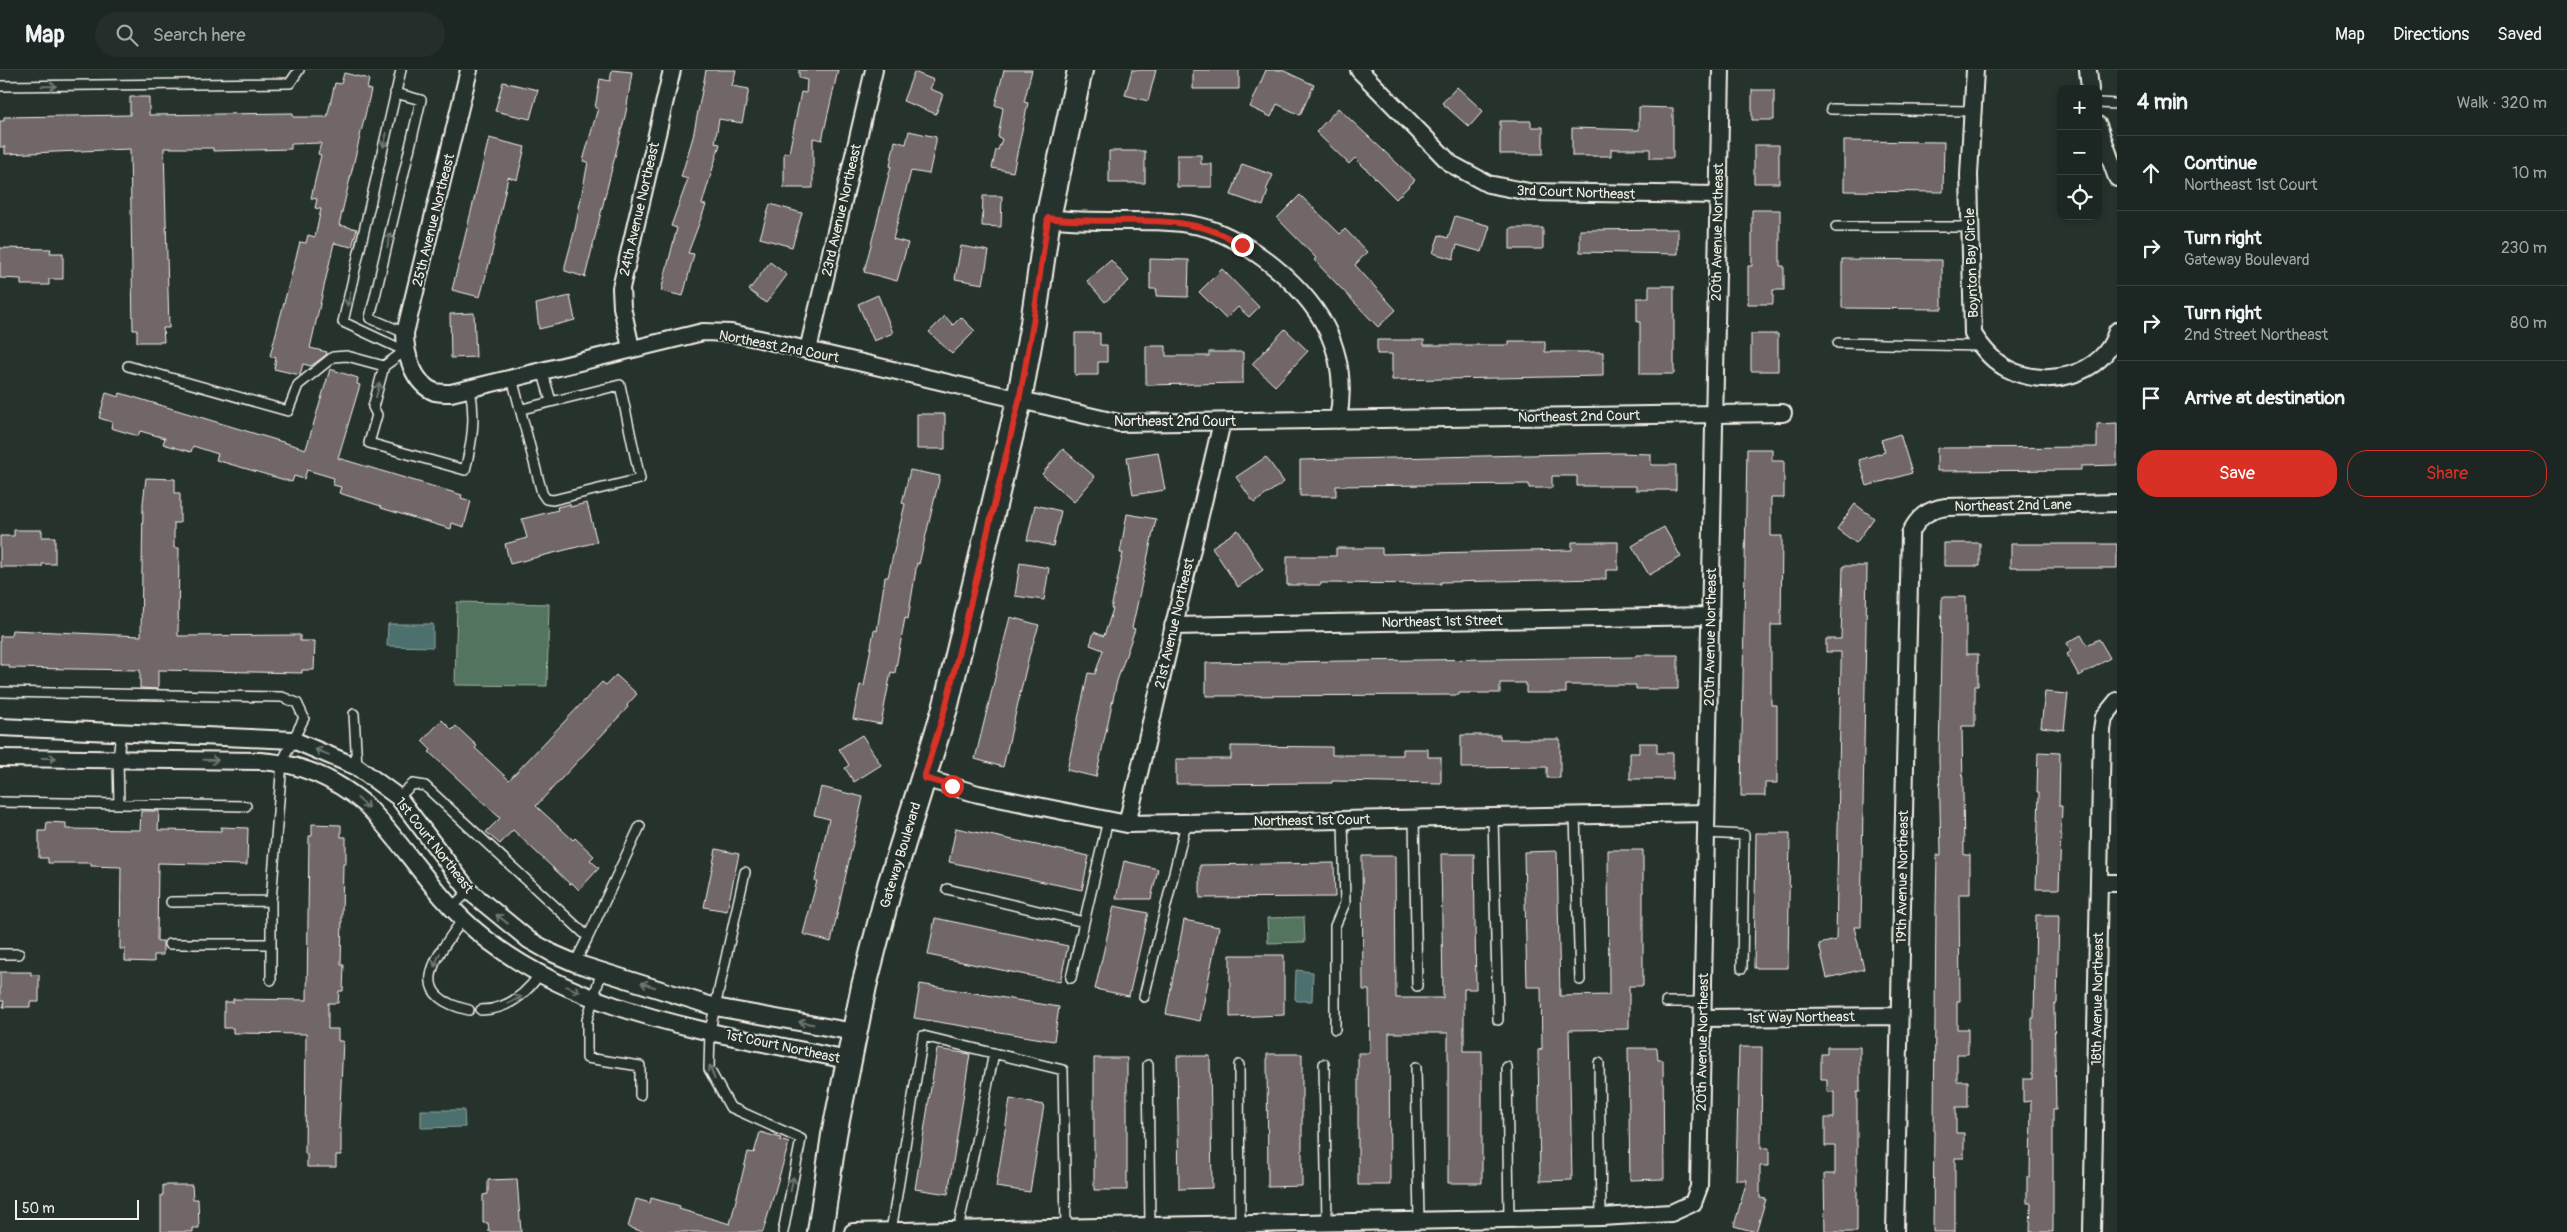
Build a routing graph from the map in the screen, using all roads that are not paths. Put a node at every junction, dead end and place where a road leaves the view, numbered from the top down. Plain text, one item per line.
1 (299, 70) edge
2 (401, 70) edge
3 (469, 70) edge
4 (672, 70) edge
5 (874, 70) edge
6 (1080, 70) edge
7 (1359, 70) edge
8 (1721, 70) edge
9 (1976, 70) edge
10 (2088, 70) edge
11 (2090, 85) edge
12 (0, 86) edge
13 (395, 93) junction
14 (2102, 103) edge
15 (2117, 104) edge
16 (1831, 108) dead end
17 (1973, 110) junction
18 (2100, 130) edge
19 (2117, 178) edge
20 (1718, 195) junction
21 (1048, 218) junction
22 (1836, 227) dead end
23 (1970, 228) junction
24 (2117, 332) edge
25 (405, 333) junction
26 (1838, 343) dead end
27 (1980, 346) junction
28 (631, 348) junction
29 (808, 350) junction
30 (405, 351) junction
31 (2111, 354) edge
32 (128, 366) dead end
33 (384, 366) junction
34 (414, 370) joint
35 (542, 370) junction
36 (512, 378) junction
37 (470, 389) junction
38 (551, 401) junction
39 (1019, 401) junction
40 (522, 409) junction
41 (1783, 413) dead end
42 (1714, 414) junction
43 (1338, 420) junction
44 (1222, 422) junction
45 (2117, 503) edge
46 (1915, 524) joint
47 (1710, 616) junction
48 (1173, 626) junction
49 (0, 692) edge
50 (2114, 704) edge
51 (354, 714) dead end
52 (0, 727) edge
53 (121, 732) junction
54 (293, 740) junction
55 (0, 758) edge
56 (118, 759) junction
57 (282, 762) junction
58 (357, 767) junction
59 (924, 778) junction
60 (398, 797) junction
61 (0, 802) edge
62 (119, 804) junction
63 (246, 806) dead end
64 (1706, 813) junction
65 (1575, 815) junction
66 (1493, 817) junction
67 (1414, 818) junction
68 (1108, 820) junction
69 (1343, 820) junction
70 (1186, 823) junction
71 (1126, 824) junction
72 (640, 826) dead end
73 (1706, 832) junction
74 (745, 872) dead end
75 (2117, 882) edge
76 (2099, 883) junction
77 (947, 889) dead end
78 (470, 891) junction
79 (271, 901) junction
80 (171, 902) dead end
81 (457, 913) junction
82 (1084, 922) junction
83 (588, 937) junction
84 (170, 944) dead end
85 (271, 944) junction
86 (0, 954) edge
87 (18, 954) dead end
88 (575, 963) junction
89 (1742, 968) dead end
90 (602, 970) junction
91 (539, 975) junction
92 (1071, 978) dead end
93 (271, 980) dead end
94 (1580, 980) dead end
95 (1417, 986) dead end
96 (592, 997) junction
97 (1144, 997) dead end
98 (1666, 1002) dead end
99 (715, 1007) junction
100 (470, 1010) dead end
101 (481, 1010) dead end
102 (1703, 1010) junction
103 (1898, 1016) junction
104 (1498, 1020) dead end
105 (1335, 1029) dead end
106 (710, 1030) junction
107 (854, 1032) junction
108 (994, 1053) junction
109 (848, 1060) junction
110 (1599, 1063) dead end
111 (1324, 1064) dead end
112 (1148, 1065) dead end
113 (1240, 1065) dead end
114 (1416, 1067) dead end
115 (1507, 1067) dead end
116 (640, 1095) dead end
117 (1601, 1216) junction
118 (1509, 1218) junction
119 (1419, 1220) junction
120 (1327, 1222) junction
121 (1240, 1224) junction
122 (1150, 1226) junction
123 (1066, 1228) junction
124 (958, 1230) junction
125 (891, 1231) edge
126 (783, 1232) edge
127 (820, 1232) edge
128 (853, 1232) edge
129 (1895, 1232) edge
130 (2092, 1232) edge

12 -> 1 lane
2 - 13 lane
3 - 25 street, 25th Avenue Northeast
4 - 28 street, 24th Avenue Northeast
5 - 29 street, 23rd Avenue Northeast
6 - 21 main road, Gateway Boulevard
7 - 20 street, 3rd Court Northeast
8 - 20 street, 20th Avenue Northeast
9 - 17 street, Boynton Bay Circle
10 - 11 street
25 -> 13 lane
13 -> 30 lane
14 - 15 lane
16 - 17 lane
17 - 23 street, Boynton Bay Circle
18 - 19 street
20 - 42 street, 20th Avenue Northeast
21 - 39 main road, Gateway Boulevard
21 - 43 street
22 - 23 lane
23 - 27 street, Boynton Bay Circle
24 - 31 street
25 - 30 street, 25th Avenue Northeast
26 - 27 lane
27 - 31 street
28 - 29 street, Northeast 2nd Court
28 - 35 street, Northeast 2nd Court
29 - 39 street, Northeast 2nd Court
30 - 33 lane
30 - 34 street, 25th Avenue Northeast
32 - 33 lane
37 -> 33 lane
34 - 37 street, Northeast 2nd Court
35 - 36 street, Northeast 2nd Court
35 - 38 lane
36 - 37 street, Northeast 2nd Court
36 - 40 lane
38 - 40 lane
38 - 40 lane
39 - 44 street, Northeast 2nd Court
39 - 59 main road, Gateway Boulevard
41 - 42 street, Northeast 2nd Court
42 - 43 street, Northeast 2nd Court
42 - 47 street, 20th Avenue Northeast
43 - 44 street, Northeast 2nd Court
44 - 48 street, 21st Avenue Northeast
45 - 46 street, Northeast 2nd Lane
46 - 103 street, 19th Avenue Northeast
47 - 48 street, Northeast 1st Street
47 - 64 street, 20th Avenue Northeast
48 - 71 street, 21st Avenue Northeast
49 - 54 lane
50 - 76 street, 18th Avenue Northeast
51 - 58 lane
52 - 53 street, 1st Court Northeast
53 - 54 street, 1st Court Northeast
53 - 56 lane
54 - 57 lane
58 -> 54 street, 1st Court Northeast
55 -> 56 street, 1st Court Northeast
56 -> 57 street, 1st Court Northeast
56 - 62 lane
57 - 79 lane
57 -> 81 street, 1st Court Northeast
58 - 60 street, 1st Court Northeast
59 - 68 street, Northeast 1st Court
59 - 107 main road, Gateway Boulevard
60 - 78 street, 1st Court Northeast
60 - 83 lane
61 - 62 lane
62 - 63 lane
64 - 65 street, Northeast 1st Court
64 - 73 street, 20th Avenue Northeast
65 - 66 street, Northeast 1st Court
65 - 94 lane
66 - 67 street, Northeast 1st Court
66 - 104 lane
67 - 69 street, Northeast 1st Court
67 - 95 lane
68 - 71 street, Northeast 1st Court
68 - 82 lane
69 - 70 street, Northeast 1st Court
69 - 105 lane
70 - 71 street, Northeast 1st Court
70 - 97 lane
72 - 83 lane
73 - 89 lane
73 - 102 street, 20th Avenue Northeast
74 - 99 lane
75 - 76 street
76 - 130 street, 18th Avenue Northeast
77 - 82 lane
78 - 81 lane
88 -> 78 street, 1st Court Northeast
79 - 80 lane
79 - 85 lane
81 - 91 street, 1st Court Northeast
81 -> 100 lane
82 - 92 lane
83 - 88 lane
84 - 85 lane
85 - 93 lane
86 - 87 lane
88 - 90 street, 1st Court Northeast
90 - 96 lane
99 -> 90 street, 1st Court Northeast
91 -> 96 street, 1st Court Northeast
101 -> 91 lane
96 - 106 street, 1st Court Northeast
96 - 116 lane
98 - 102 lane
99 - 106 lane
107 -> 99 street, 1st Court Northeast
102 - 103 street, 1st Way Northeast
102 - 117 street, 20th Avenue Northeast
103 - 129 street, 19th Avenue Northeast
106 - 109 street, 1st Court Northeast
126 -> 106 lane
107 - 109 main road, Gateway Boulevard
108 - 123 lane
108 - 124 lane
108 - 125 lane
109 - 127 main road, Gateway Boulevard
110 - 117 lane
111 - 120 lane
112 - 122 lane
113 - 121 lane
114 - 119 lane
115 - 118 lane
117 - 118 street
118 - 119 street
119 - 120 street
120 - 121 street
121 - 122 street
122 - 123 street
123 - 124 street
124 - 125 street
125 - 128 street

